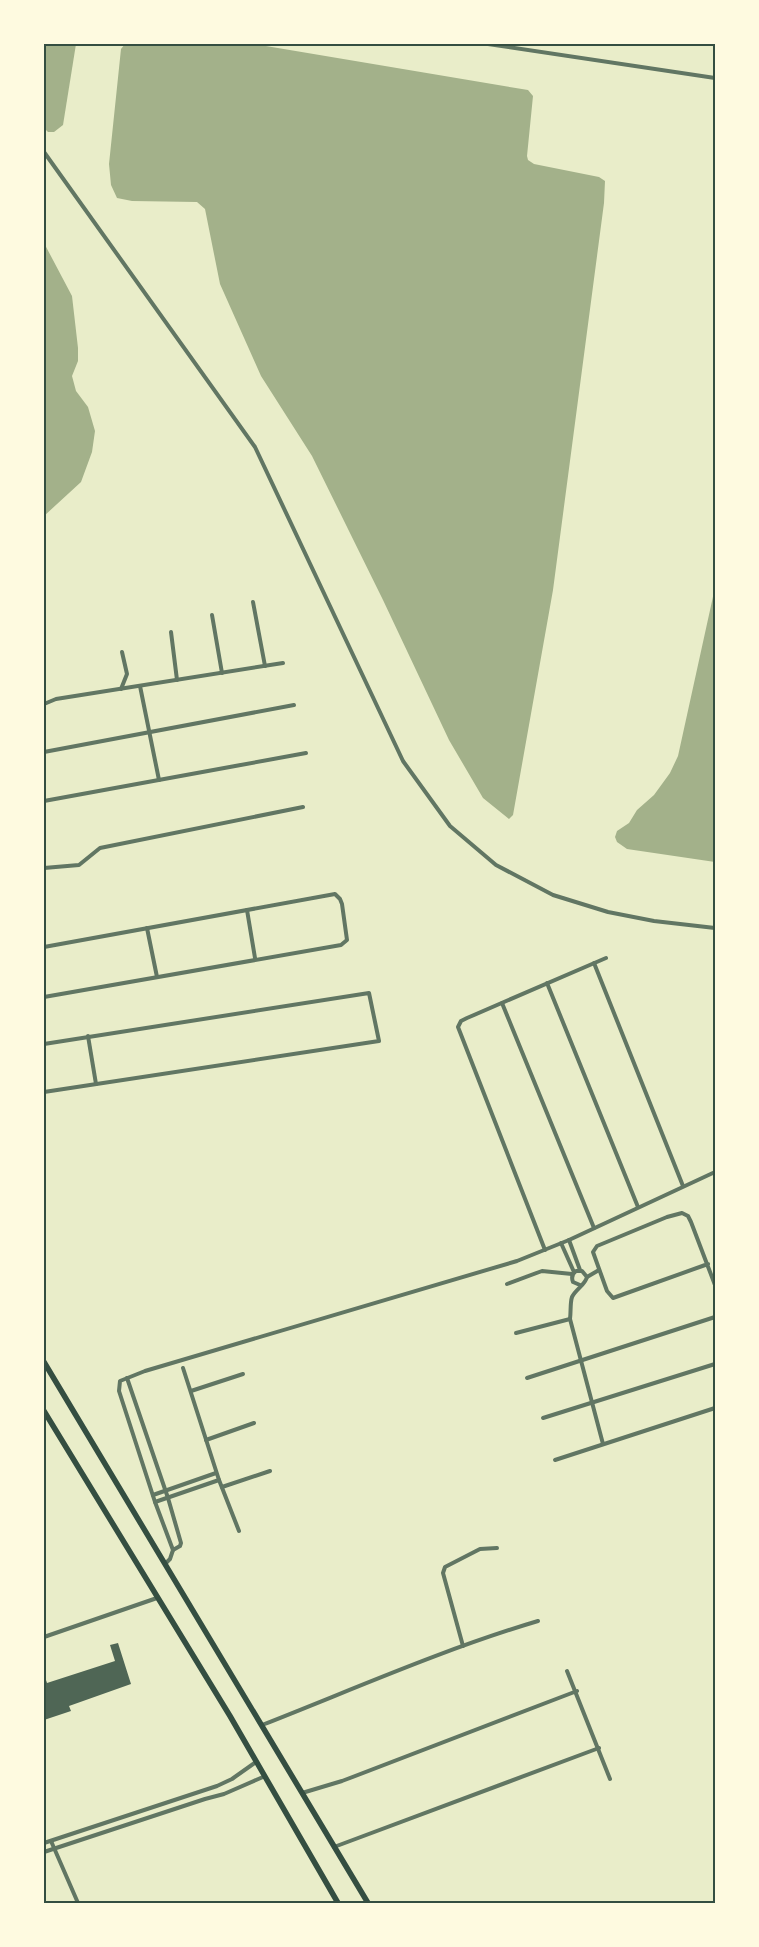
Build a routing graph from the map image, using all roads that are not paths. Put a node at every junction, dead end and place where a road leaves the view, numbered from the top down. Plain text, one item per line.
1 (488, 44) edge
2 (715, 78) edge
3 (44, 152) edge
4 (253, 602) dead end
5 (212, 615) dead end
6 (170, 632) dead end
7 (122, 652) dead end
8 (282, 663) dead end
9 (265, 666) junction
10 (222, 673) junction
11 (177, 680) junction
12 (140, 686) junction
13 (121, 689) junction
14 (44, 704) edge
15 (294, 705) dead end
16 (150, 732) junction
17 (44, 752) edge
18 (306, 753) dead end
19 (159, 780) junction
20 (44, 801) edge
21 (303, 807) dead end
22 (44, 868) edge
23 (247, 910) junction
24 (147, 928) junction
25 (715, 928) edge
26 (44, 947) edge
27 (255, 958) junction
28 (606, 958) dead end
29 (594, 963) junction
30 (156, 977) junction
31 (547, 983) junction
32 (44, 997) edge
33 (502, 1003) junction
34 (88, 1036) junction
35 (44, 1044) edge
36 (96, 1084) junction
37 (44, 1092) edge
38 (715, 1172) edge
39 (684, 1186) junction
40 (638, 1207) junction
41 (594, 1228) junction
42 (568, 1240) junction
43 (561, 1243) junction
44 (545, 1250) junction
45 (708, 1264) junction
46 (580, 1270) junction
47 (599, 1270) junction
48 (573, 1273) junction
49 (587, 1277) junction
50 (507, 1284) dead end
51 (580, 1285) junction
52 (715, 1285) edge
53 (715, 1317) edge
54 (570, 1319) junction
55 (516, 1333) dead end
56 (44, 1362) edge
57 (582, 1362) junction
58 (715, 1364) edge
59 (183, 1368) dead end
60 (243, 1374) dead end
61 (127, 1378) junction
62 (527, 1378) dead end
63 (191, 1391) junction
64 (591, 1402) junction
65 (715, 1408) edge
66 (44, 1411) edge
67 (543, 1418) dead end
68 (254, 1423) dead end
69 (206, 1440) junction
70 (603, 1444) junction
71 (555, 1460) dead end
72 (270, 1471) dead end
73 (216, 1473) junction
74 (219, 1480) junction
75 (222, 1487) junction
76 (165, 1490) junction
77 (152, 1495) junction
78 (168, 1498) junction
79 (155, 1502) junction
80 (239, 1530) dead end
81 (497, 1548) dead end
82 (173, 1550) junction
83 (165, 1564) junction
84 (157, 1598) junction
85 (538, 1621) dead end
86 (44, 1636) edge
87 (463, 1646) junction
88 (567, 1670) dead end
89 (577, 1691) junction
90 (262, 1725) junction
91 (599, 1748) junction
92 (256, 1762) junction
93 (264, 1777) junction
94 (610, 1779) dead end
95 (302, 1794) junction
96 (70, 1834) junction
97 (51, 1841) junction
98 (73, 1842) junction
99 (44, 1843) edge
100 (334, 1846) junction
101 (54, 1848) junction
102 (44, 1852) edge
103 (78, 1903) edge
104 (338, 1903) edge
105 (368, 1903) edge

1 - 2 street
3 - 25 street
4 - 9 street
5 - 10 street
6 - 11 street
7 - 13 street
8 - 9 street
9 - 10 street
10 - 11 street
11 - 12 street
12 - 13 street
12 - 16 street
13 - 14 street
15 - 16 street
16 - 17 street
16 - 19 street
18 - 19 street
19 - 20 street
21 - 22 street
23 - 24 street
23 - 27 street
23 - 27 street
24 - 26 street
24 - 30 street
27 - 30 street
28 - 29 street
29 - 31 street
29 - 39 street
30 - 32 street
31 - 33 street
31 - 40 street
33 - 41 street
33 - 44 street
34 - 35 street
34 - 36 street
34 - 36 street
36 - 37 street
38 - 39 street
39 - 40 street
40 - 41 street
41 - 42 street
42 - 43 street
42 - 46 street
43 - 44 street
43 - 48 street
44 - 61 street
45 - 47 street
45 - 47 street
45 - 52 street
46 - 48 street
46 - 49 street
47 - 49 street
48 - 50 street
48 - 51 street
49 - 51 street
51 - 54 street
53 - 57 street
54 - 55 street
54 - 57 street
56 - 83 main road
57 - 62 street
57 - 64 street
58 - 64 street
59 - 63 street
60 - 63 street
61 - 76 street
61 - 77 street
63 - 69 street
64 - 67 street
64 - 70 street
65 - 70 street
66 - 84 main road
68 - 69 street
69 - 73 street
70 - 71 street
72 - 75 street
73 - 74 street
73 - 76 street
74 - 75 street
74 - 78 street
75 - 80 street
76 - 77 street
76 - 78 street
77 - 79 street
78 - 79 street
78 - 82 street
79 - 82 street
81 - 87 street
82 - 83 street
83 - 90 main road
84 - 86 street
84 - 92 main road
85 - 87 street
87 - 90 street
88 - 89 street
89 - 91 street
89 - 95 street
90 - 95 main road
91 - 94 street
91 - 100 street
92 - 93 main road
92 - 96 street
93 - 98 street
93 - 104 main road
95 - 100 main road
96 - 97 street
96 - 98 street
97 - 99 street
97 - 101 street
98 - 101 street
100 - 105 main road
101 - 102 street
101 - 103 street

